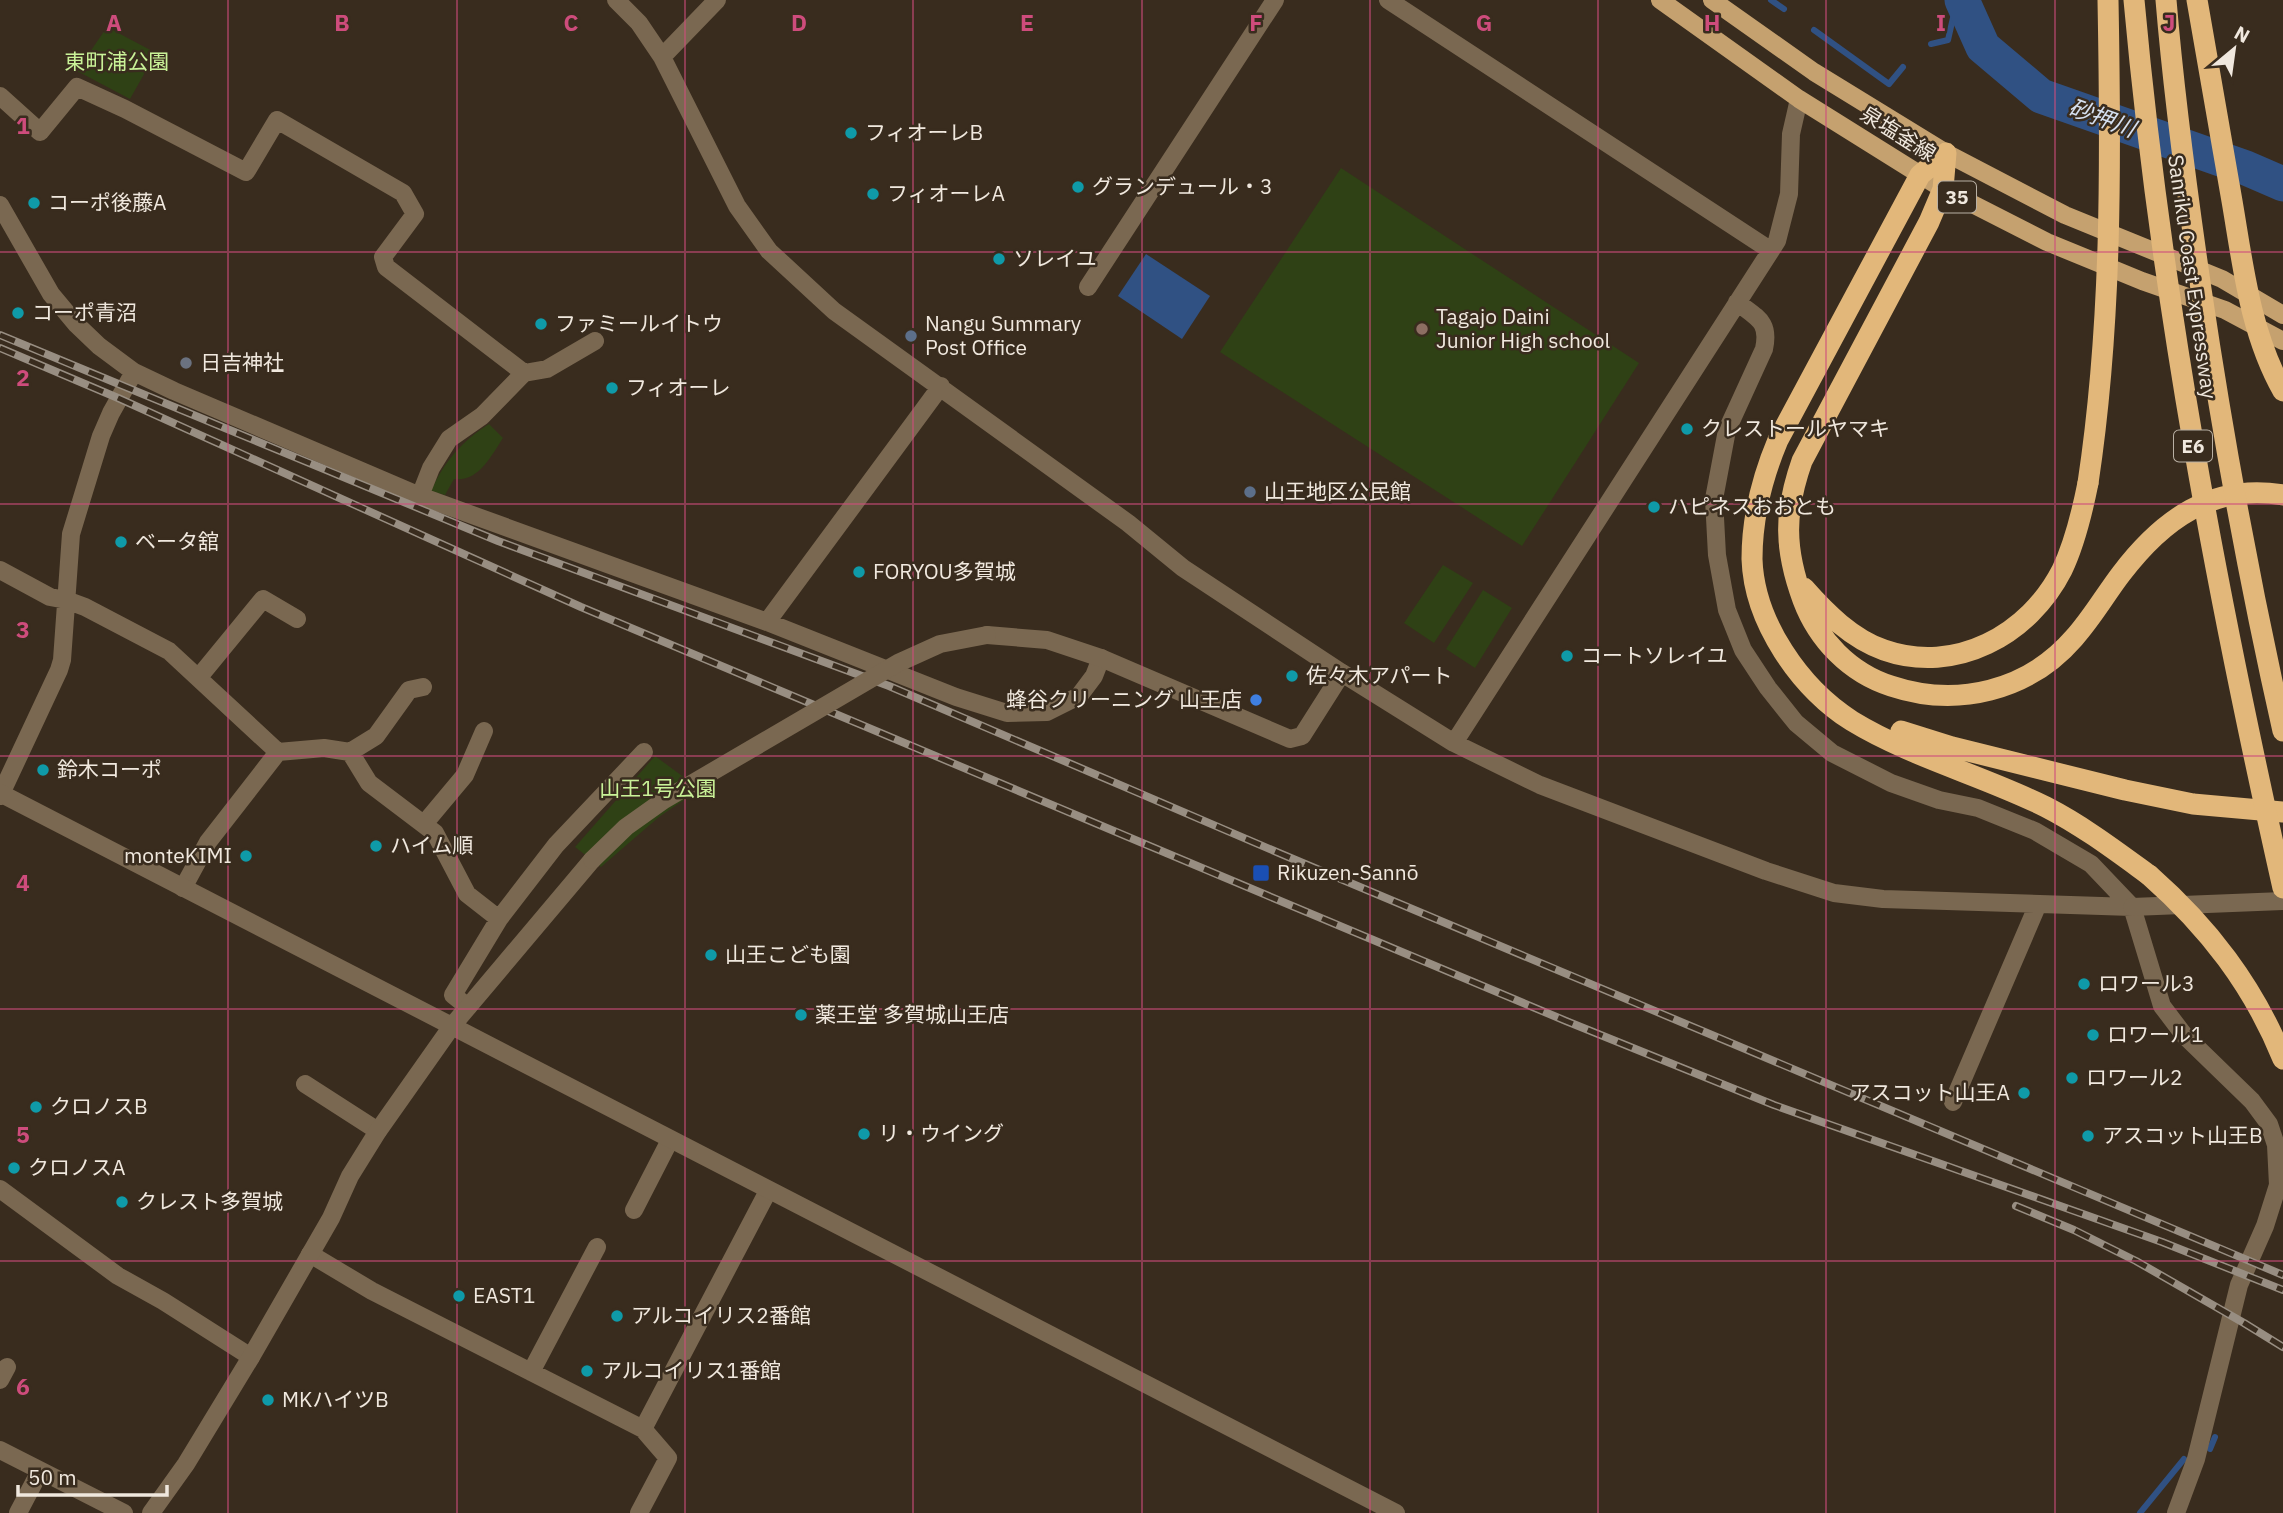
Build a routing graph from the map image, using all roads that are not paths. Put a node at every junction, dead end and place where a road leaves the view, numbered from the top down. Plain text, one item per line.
1 (616, 0) edge
2 (717, 0) edge
3 (1275, 0) edge
4 (1388, 0) edge
5 (1660, 0) edge
6 (1712, 0) edge
7 (2108, 0) edge
8 (2134, 0) edge
9 (2166, 0) edge
10 (2197, 0) edge
11 (662, 57) junction
12 (0, 96) edge
13 (1800, 99) junction
14 (1946, 153) junction
15 (1920, 175) junction
16 (1943, 189) junction
17 (0, 205) edge
18 (1770, 250) junction
19 (1088, 287) dead end
20 (1737, 302) junction
21 (2283, 315) edge
22 (595, 341) dead end
23 (2283, 341) edge
24 (134, 372) junction
25 (524, 373) junction
26 (941, 386) junction
27 (2283, 391) edge
28 (2283, 495) edge
29 (420, 496) junction
30 (1792, 569) junction
31 (0, 570) edge
32 (66, 600) junction
33 (297, 619) dead end
34 (766, 622) junction
35 (1774, 634) junction
36 (1101, 658) junction
37 (1342, 673) junction
38 (199, 677) junction
39 (423, 687) dead end
40 (484, 730) dead end
41 (2283, 732) edge
42 (1454, 743) junction
43 (278, 752) junction
44 (350, 752) junction
45 (644, 752) dead end
46 (0, 794) edge
47 (2283, 812) edge
48 (424, 824) junction
49 (183, 888) junction
50 (2283, 888) edge
51 (2283, 901) edge
52 (2038, 904) junction
53 (2132, 907) junction
54 (499, 919) junction
55 (468, 1007) junction
56 (452, 1026) junction
57 (2283, 1059) edge
58 (305, 1084) dead end
59 (1953, 1101) dead end
60 (378, 1131) junction
61 (670, 1140) junction
62 (0, 1189) edge
63 (768, 1191) junction
64 (634, 1210) dead end
65 (597, 1247) dead end
66 (310, 1254) junction
67 (251, 1357) junction
68 (531, 1372) junction
69 (643, 1429) junction
70 (0, 1451) edge
71 (40, 1471) junction
72 (18, 1513) edge
73 (124, 1513) edge
74 (151, 1513) edge
75 (639, 1513) edge
76 (1396, 1513) edge
77 (2176, 1513) edge

1 - 11 street
2 - 11 street
3 - 19 street
4 - 18 street
5 - 13 main road, 泉塩釜線 / 35
6 - 14 main road, 泉塩釜線 / 35
7 - 30 highway, bridge
8 - 50 highway, Sanriku Coast Expressway / E6, bridge
9 - 41 highway, Sanriku Coast Expressway / E6, bridge
10 - 27 highway, bridge
11 - 26 street
12 - 25 street
13 - 15 main road, 泉塩釜線 / 35
13 - 18 street
14 - 15 highway
14 - 16 highway
14 - 21 main road, 泉塩釜線 / 35
15 - 16 main road, 泉塩釜線 / 35
15 - 35 highway
16 - 23 main road, 泉塩釜線 / 35
16 - 30 highway
17 - 24 street
18 - 20 street
20 - 42 street
20 - 53 street
22 - 25 street
24 - 29 street
24 - 32 street
25 - 29 street
26 - 34 street
26 - 37 street
28 - 30 highway
29 - 34 street
31 - 32 street
32 - 38 street
32 - 46 street
33 - 38 street
34 - 36 street
35 - 47 highway
35 - 57 highway, bridge
36 - 37 street
36 - 55 street, bridge
37 - 42 street
38 - 43 street
39 - 44 street
40 - 48 street
42 - 52 street
43 - 44 street
43 - 49 street
44 - 48 street
45 - 54 street
46 - 49 street
48 - 54 street
49 - 56 street
51 - 53 street
52 - 53 street
52 - 59 street
53 - 77 street
54 - 55 street
55 - 56 street
56 - 60 street
56 - 61 street
58 - 60 street
60 - 66 street
61 - 63 street
61 - 64 street
62 - 67 street
63 - 69 street
63 - 76 street
65 - 68 street
66 - 67 street
66 - 68 street
67 - 74 street
68 - 69 street
69 - 75 street
70 - 71 street
71 - 72 street
71 - 73 street

